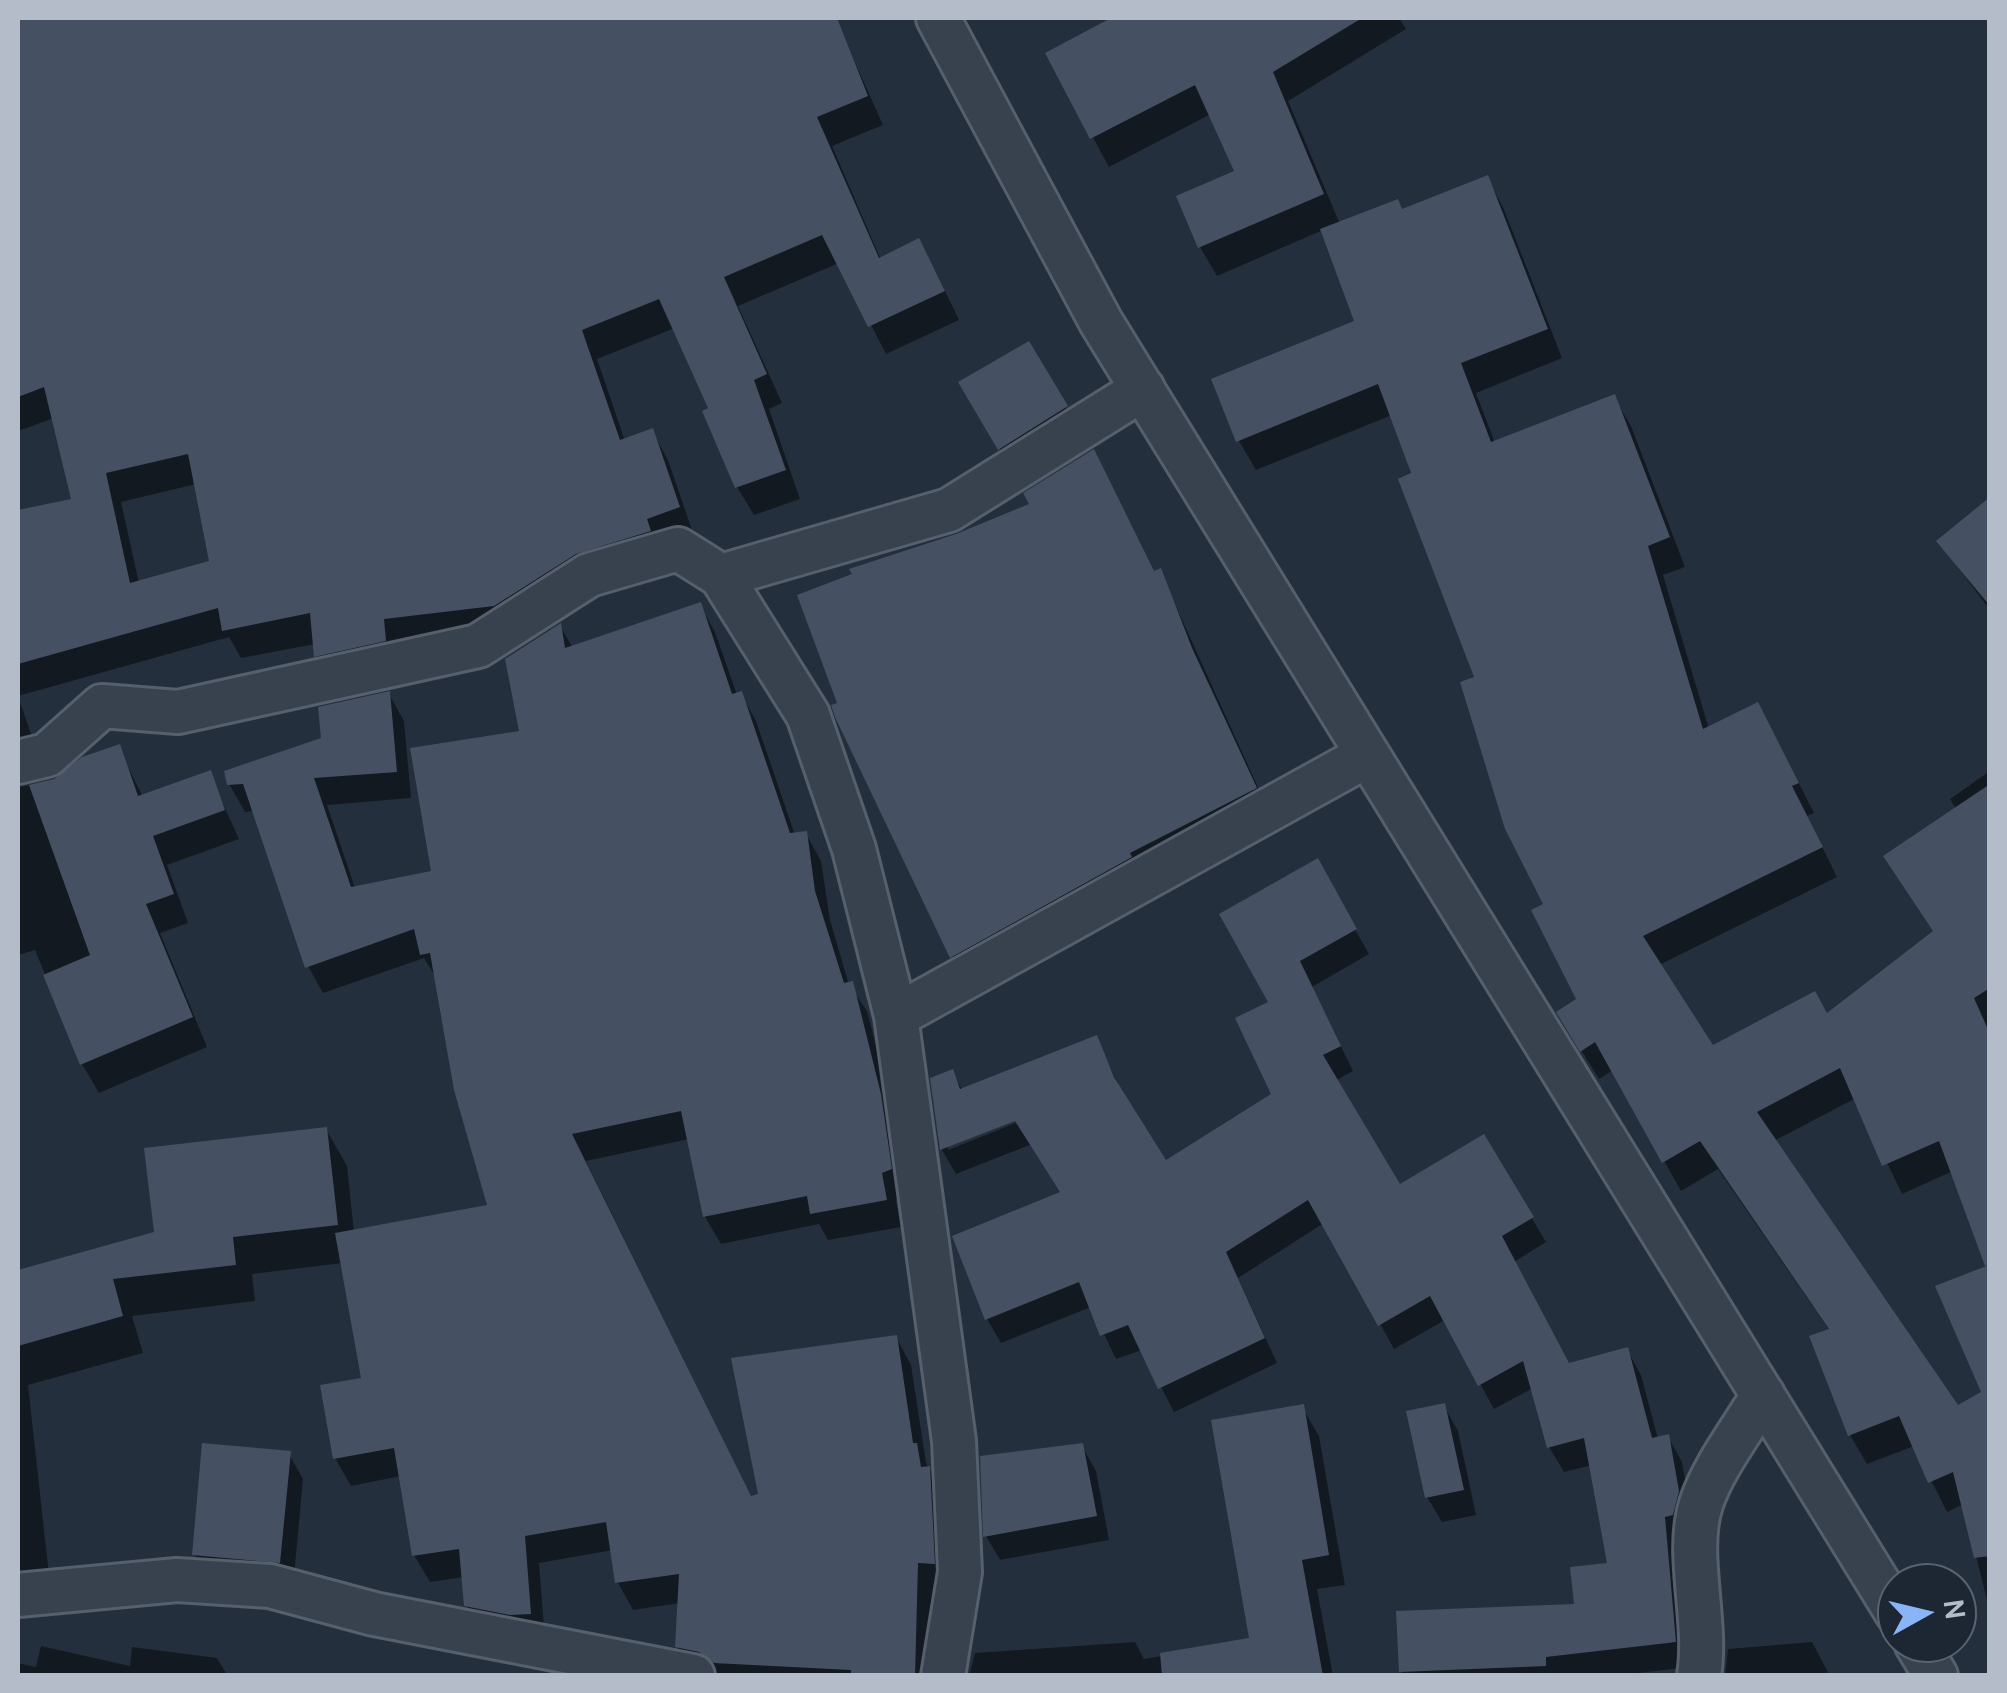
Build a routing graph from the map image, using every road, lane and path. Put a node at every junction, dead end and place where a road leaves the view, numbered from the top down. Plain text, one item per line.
1 (938, 18) edge
2 (1142, 389) junction
3 (722, 576) junction
4 (1368, 755) junction
5 (18, 762) edge
6 (896, 1016) junction
7 (1763, 1395) junction
8 (1877, 1580) edge
9 (18, 1596) edge
10 (693, 1676) edge
11 (943, 1676) edge
12 (1699, 1676) edge

1 - 2 street
2 - 3 street
2 - 4 street
3 - 5 street
3 - 6 street
4 - 6 street
4 - 7 street
6 - 11 street
7 - 8 street
7 - 12 street
9 - 10 street

